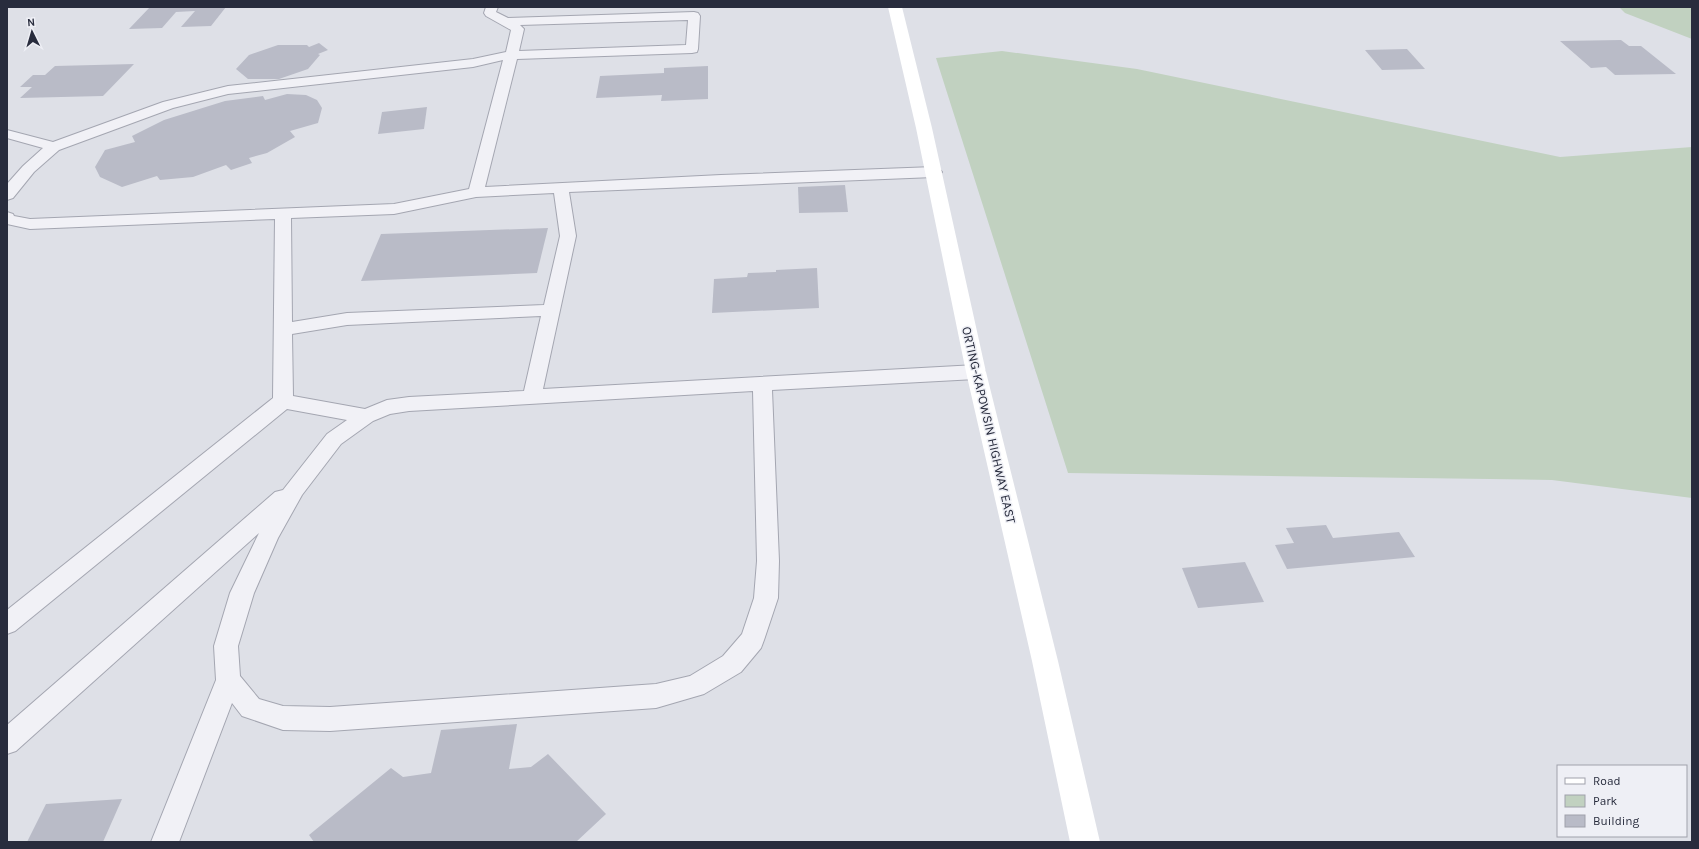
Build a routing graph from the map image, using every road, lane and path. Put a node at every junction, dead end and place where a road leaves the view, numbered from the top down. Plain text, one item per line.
1 (492, 7) edge
2 (577, 7) edge
3 (895, 7) edge
4 (573, 20) junction
5 (506, 22) junction
6 (511, 55) junction
7 (7, 134) edge
8 (54, 147) junction
9 (934, 172) junction
10 (561, 188) junction
11 (476, 192) junction
12 (7, 195) edge
13 (283, 214) junction
14 (7, 217) edge
15 (552, 310) junction
16 (283, 329) junction
17 (976, 372) junction
18 (762, 384) junction
19 (532, 397) junction
20 (283, 400) junction
21 (366, 416) junction
22 (294, 489) junction
23 (7, 624) edge
24 (228, 680) junction
25 (7, 742) edge
26 (164, 842) edge
27 (1084, 842) edge

1 - 5 lane
2 - 4 lane
3 - 9 main road, ORTING-KAPOWSIN HIGHWAY EAST
4 - 5 lane
4 - 6 lane
5 - 6 lane
6 - 8 lane
6 - 11 lane
7 - 8 lane
8 - 12 lane
9 - 10 lane
9 - 17 main road, ORTING-KAPOWSIN HIGHWAY EAST
10 - 11 lane
10 - 15 lane
11 - 13 lane
13 - 14 lane
13 - 16 lane
15 - 16 lane
15 - 19 lane
16 - 20 lane
17 - 18 lane
17 - 27 main road, ORTING-KAPOWSIN HIGHWAY EAST
18 - 19 lane
18 - 24 lane
19 - 21 lane
20 - 21 lane
20 - 23 lane
21 - 22 lane
22 - 24 lane
22 - 25 lane
24 - 26 lane

